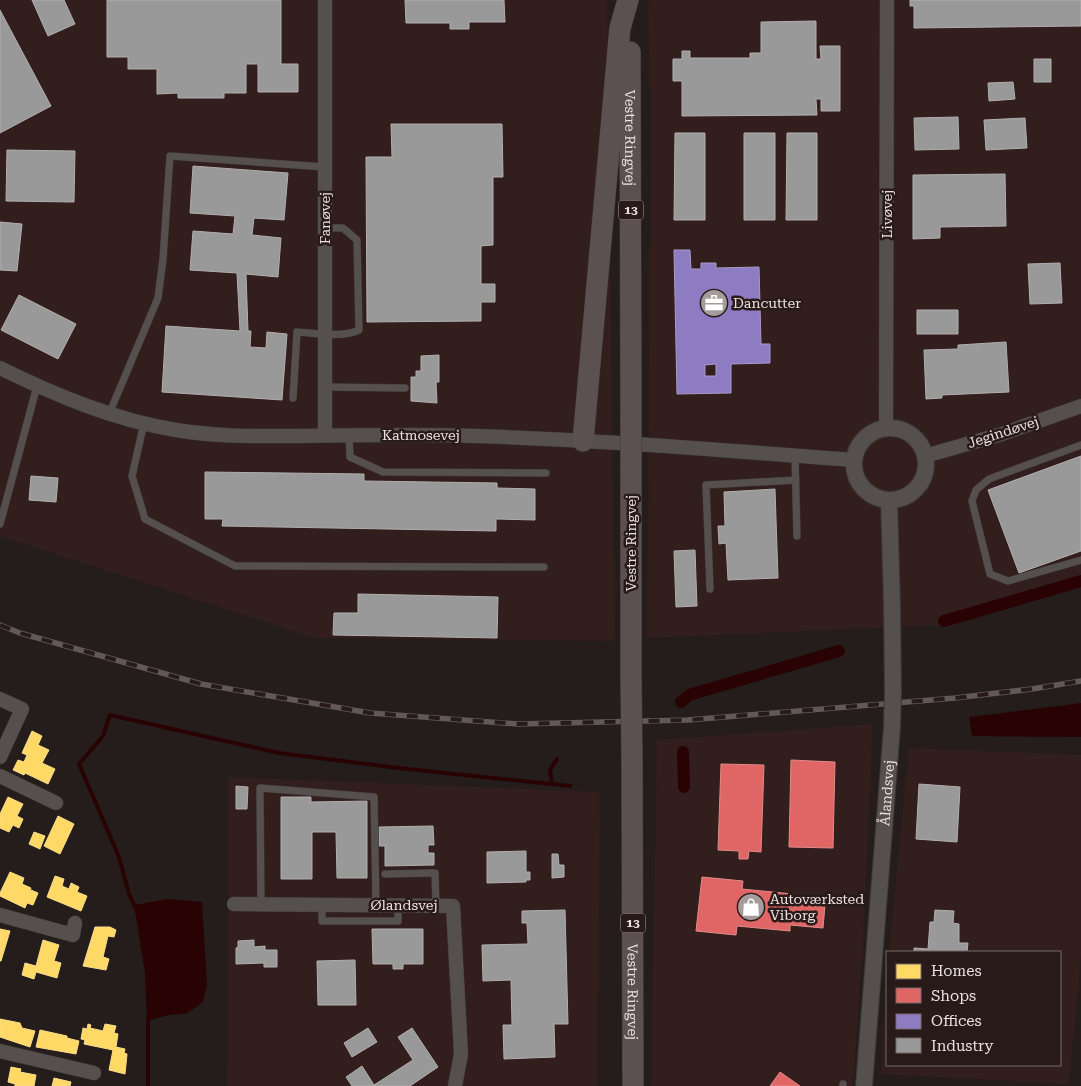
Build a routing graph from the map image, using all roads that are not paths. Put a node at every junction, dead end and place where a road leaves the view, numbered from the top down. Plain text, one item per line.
1 (325, 0) edge
2 (629, 0) edge
3 (886, 0) edge
4 (325, 167) junction
5 (325, 228) junction
6 (325, 334) junction
7 (0, 368) edge
8 (37, 386) junction
9 (325, 387) junction
10 (405, 388) dead end
11 (292, 398) dead end
12 (1081, 406) edge
13 (109, 414) junction
14 (144, 423) junction
15 (886, 428) junction
16 (349, 435) junction
17 (325, 436) junction
18 (583, 441) junction
19 (1081, 445) edge
20 (795, 456) junction
21 (925, 456) junction
22 (854, 460) junction
23 (546, 473) dead end
24 (796, 480) junction
25 (889, 500) junction
26 (0, 524) edge
27 (798, 536) dead end
28 (1081, 560) edge
29 (544, 566) dead end
30 (710, 588) dead end
31 (0, 699) edge
32 (0, 757) edge
33 (0, 776) edge
34 (56, 803) dead end
35 (385, 874) dead end
36 (234, 904) dead end
37 (261, 904) junction
38 (322, 905) junction
39 (376, 905) junction
40 (398, 905) junction
41 (436, 906) junction
42 (0, 915) edge
43 (75, 924) dead end
44 (0, 1051) edge
45 (94, 1073) dead end
46 (455, 1086) edge
47 (633, 1086) edge
48 (864, 1086) edge

1 - 4 street, Fanøvej
2 - 18 main road
2 - 47 main road, Vestre Ringvej / 13, bridge
3 - 15 street, Livøvej
4 - 5 street, Fanøvej
4 - 13 lane
5 - 6 street, Fanøvej
5 - 6 lane
6 - 9 street, Fanøvej
6 - 11 lane
7 - 8 street, Katmosevej
8 - 13 street, Katmosevej
8 - 26 lane
9 - 10 lane
9 - 17 street, Fanøvej
12 - 21 street, Jegindøvej
13 - 14 street, Katmosevej
14 - 17 street, Katmosevej
14 - 29 lane
15 - 21 street
15 - 22 street
16 - 17 street, Katmosevej
16 - 18 street, Katmosevej
16 - 23 lane
18 - 20 street, Katmosevej
19 - 28 lane
20 - 22 street, Katmosevej
20 - 24 lane
21 - 25 street
22 - 25 street
24 - 27 lane
24 - 30 lane
25 - 48 street, Ålandsvej, bridge
31 - 32 street
33 - 34 street
35 - 41 lane
36 - 37 street, Ølandsvej
37 - 38 street, Ølandsvej
37 - 39 lane
38 - 39 street, Ølandsvej
38 - 40 lane
39 - 40 street, Ølandsvej
40 - 41 street, Ølandsvej
41 - 46 street, Ølandsvej
42 - 43 street
44 - 45 street

